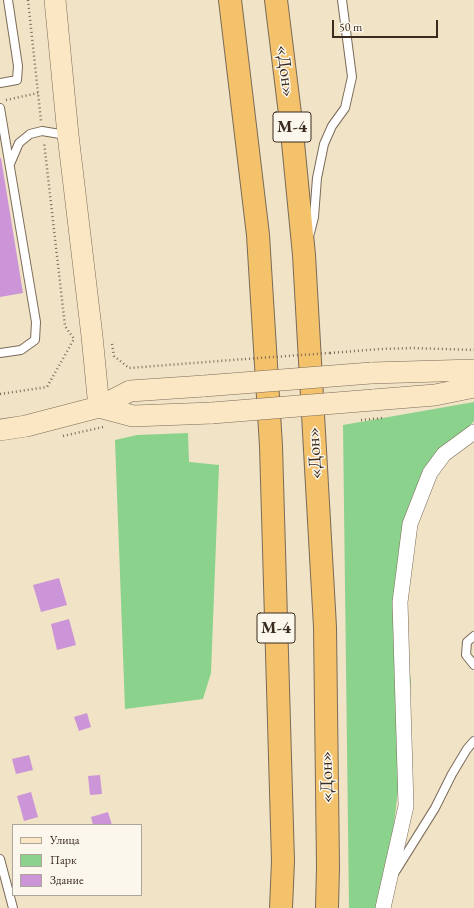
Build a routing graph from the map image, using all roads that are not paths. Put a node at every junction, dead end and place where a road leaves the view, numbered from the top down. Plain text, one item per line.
1 (8, 0) edge
2 (55, 0) edge
3 (230, 0) edge
4 (276, 0) edge
5 (342, 0) edge
6 (0, 83) edge
7 (0, 108) edge
8 (68, 135) junction
9 (10, 165) junction
10 (304, 255) junction
11 (0, 353) edge
12 (474, 370) edge
13 (474, 387) edge
14 (99, 407) junction
15 (0, 430) edge
16 (474, 432) edge
17 (474, 636) edge
18 (474, 665) edge
19 (474, 741) edge
20 (0, 859) edge
21 (389, 881) junction
22 (13, 908) edge
23 (281, 908) edge
24 (327, 908) edge
25 (383, 908) edge

1 - 6 lane
2 - 8 street
3 - 23 highway, М-4
4 - 10 highway, «Дон» / М-4
5 - 10 lane
7 - 9 lane
8 - 9 lane
8 - 14 street
9 - 11 lane
10 - 24 highway, «Дон» / М-4
12 - 14 street, bridge
13 - 14 street, bridge
14 - 15 street
16 - 21 street
17 - 18 lane
19 - 21 lane
20 - 22 lane
21 - 25 street

